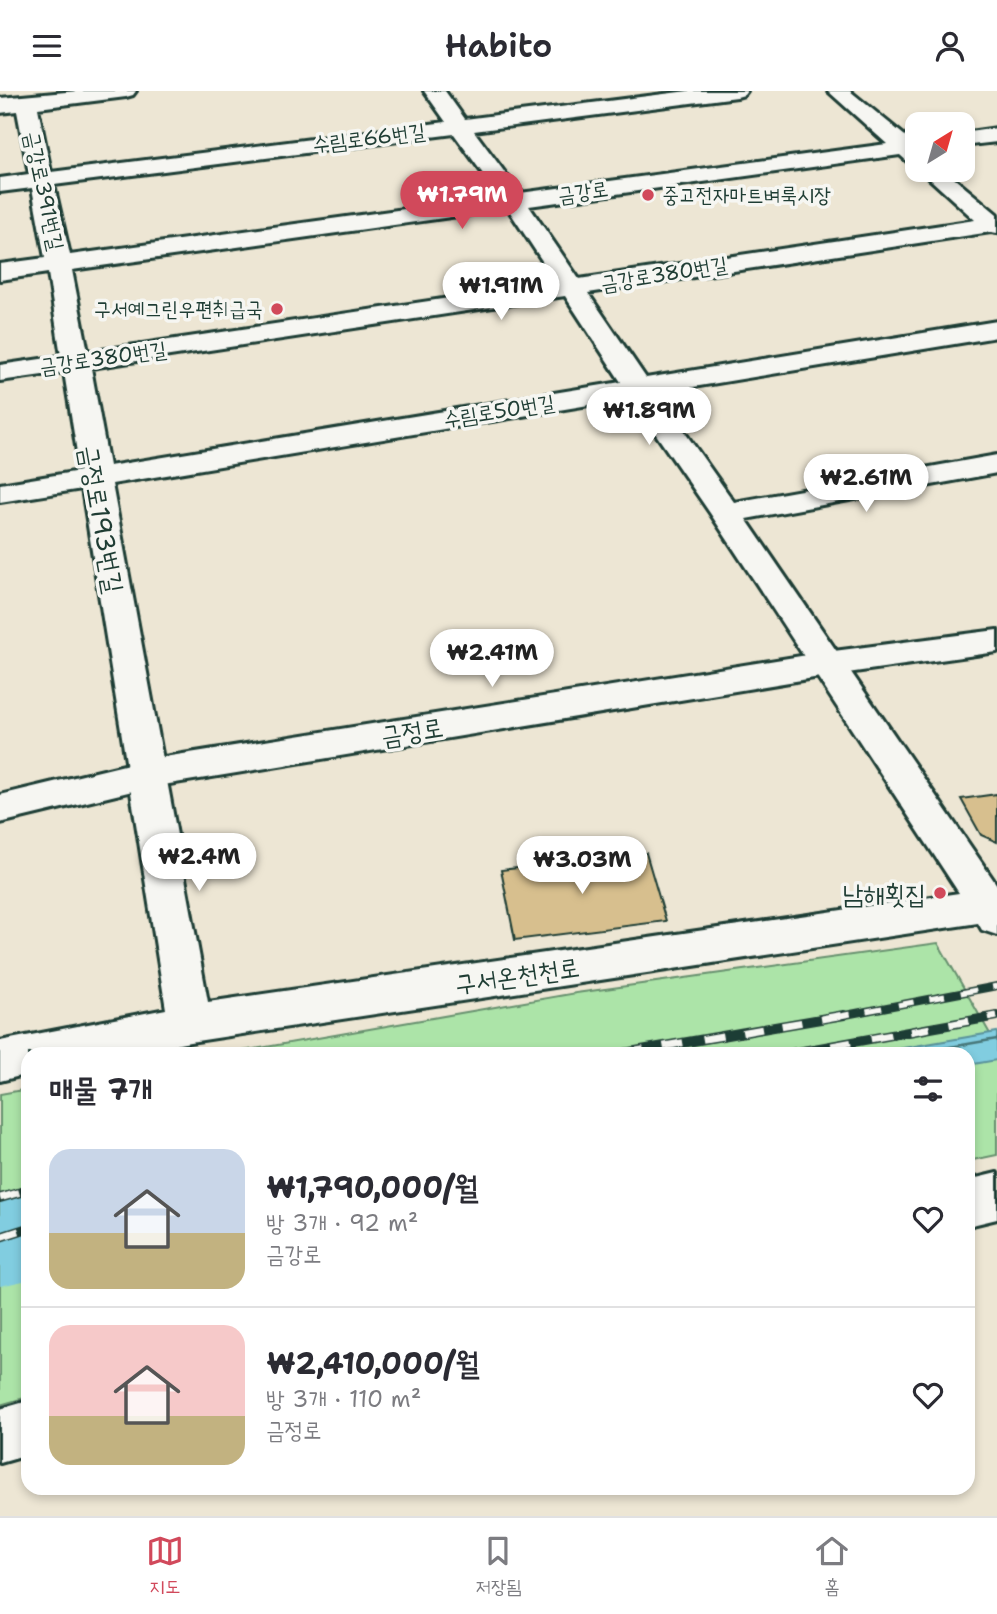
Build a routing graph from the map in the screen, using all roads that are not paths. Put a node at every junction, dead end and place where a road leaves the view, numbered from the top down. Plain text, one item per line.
1 (126, 91) edge
2 (434, 91) edge
3 (737, 91) edge
4 (838, 91) edge
5 (26, 103) junction
6 (0, 105) edge
7 (461, 126) junction
8 (997, 135) edge
9 (975, 138) edge
10 (905, 144) edge
11 (905, 151) edge
12 (41, 180) junction
13 (945, 182) edge
14 (0, 185) edge
15 (514, 201) junction
16 (996, 225) edge
17 (59, 264) junction
18 (0, 272) edge
19 (572, 288) junction
20 (997, 329) edge
21 (76, 362) junction
22 (0, 373) edge
23 (639, 388) junction
24 (997, 464) edge
25 (95, 478) junction
26 (0, 493) edge
27 (726, 513) junction
28 (997, 641) edge
29 (826, 664) junction
30 (145, 775) junction
31 (0, 809) edge
32 (994, 909) edge
33 (190, 1023) junction
34 (68, 1047) edge
35 (21, 1056) edge
36 (0, 1061) edge
37 (997, 1196) edge
38 (975, 1201) edge
39 (21, 1430) edge
40 (0, 1436) edge

1 - 5 street
2 - 7 street
3 - 7 street, 수림로66번길
4 - 10 street
5 - 6 street, 금강로391번길
5 - 12 street, 금강로391번길
7 - 12 street, 수림로66번길
7 - 15 street
8 - 9 street
11 - 15 street, 금강로
12 - 14 street, 수림로66번길
12 - 17 street, 금강로391번길
13 - 16 street
15 - 17 street, 금강로
15 - 19 street
16 - 19 street, 금강로380번길
17 - 18 street, 금강로
17 - 21 street, 금정로193번길
19 - 21 street, 금강로380번길
19 - 23 street
20 - 23 street, 수림로50번길
21 - 22 street, 금강로380번길
21 - 25 street, 금정로193번길
23 - 25 street, 수림로50번길
23 - 27 street
24 - 27 street
25 - 26 street, 수림로50번길
25 - 30 street, 금정로193번길
27 - 29 street
28 - 29 street, 금정로
29 - 30 street, 금정로
29 - 32 street
30 - 31 street, 금정로
30 - 33 street, 금정로193번길
32 - 33 street, 구서온천천로
33 - 34 street, 구서온천천로
35 - 36 street
37 - 38 street
39 - 40 street

